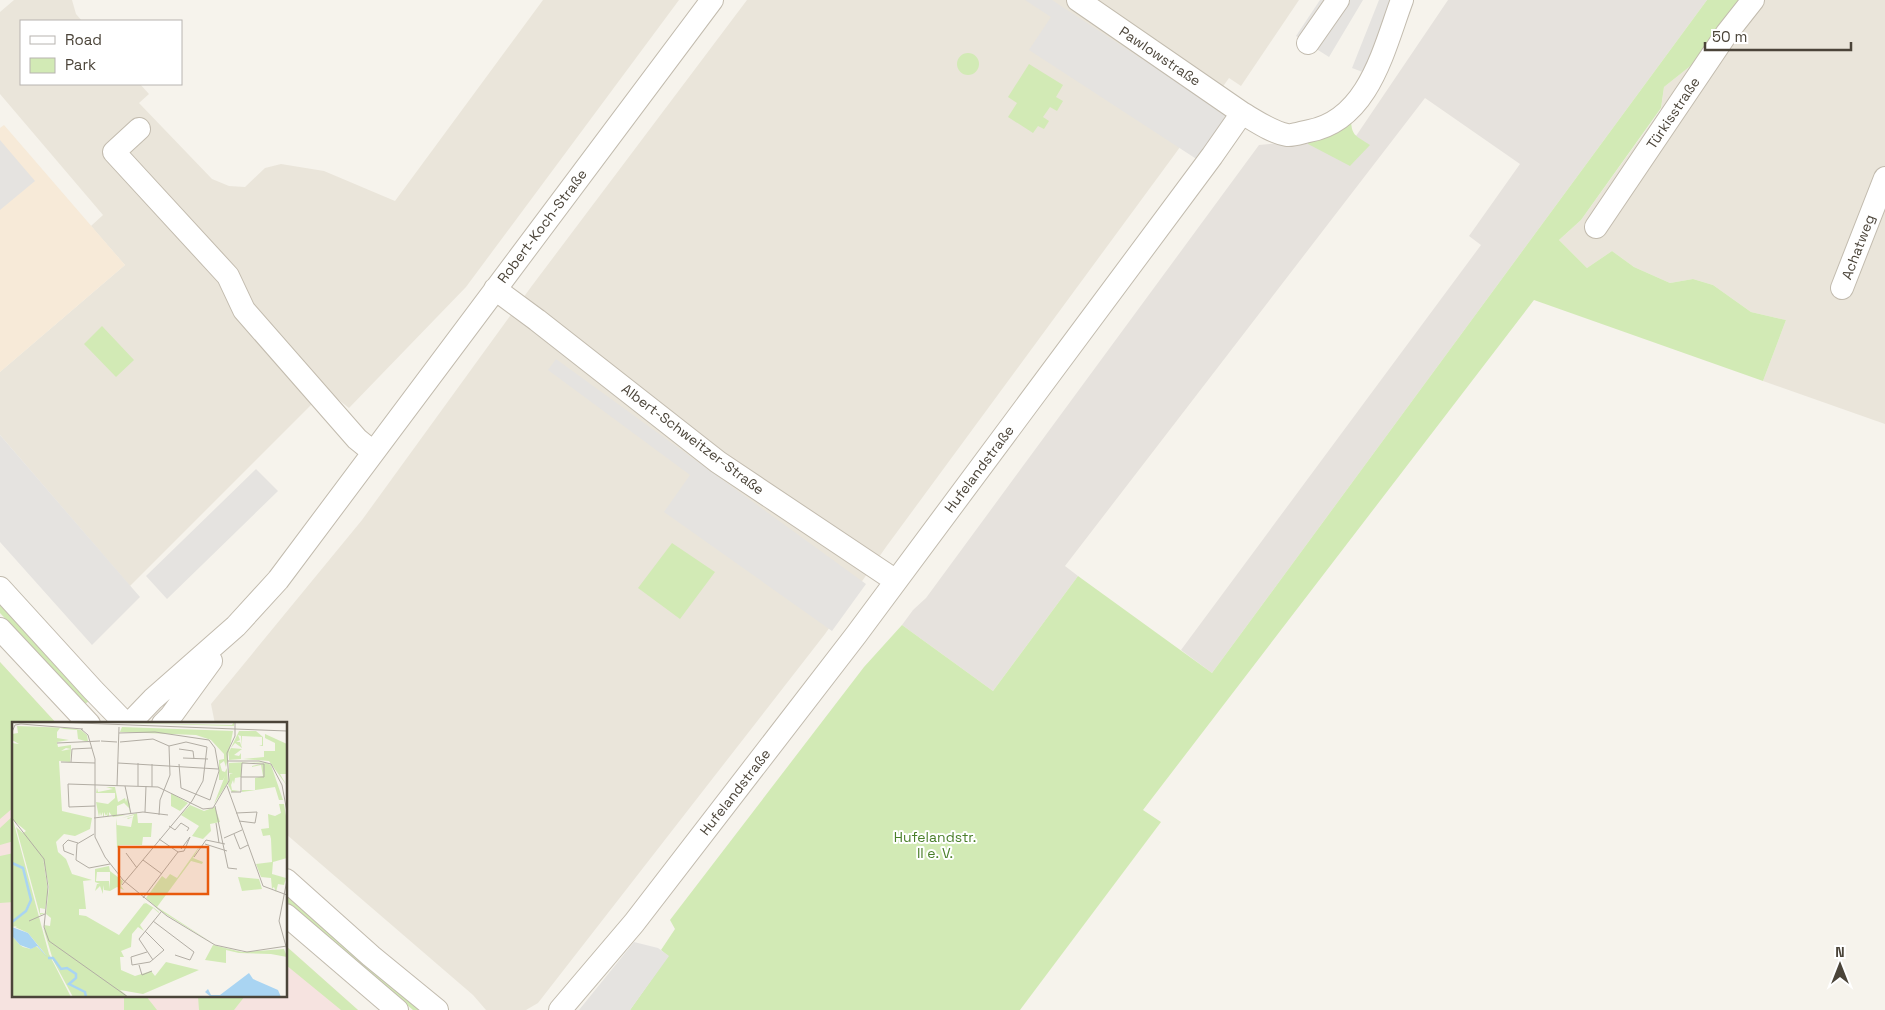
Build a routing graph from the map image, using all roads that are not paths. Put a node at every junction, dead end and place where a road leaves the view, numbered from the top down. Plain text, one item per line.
1 (712, 0) edge
2 (1078, 0) edge
3 (1338, 0) edge
4 (1402, 0) edge
5 (1753, 0) edge
6 (1308, 43) dead end
7 (1242, 113) junction
8 (139, 129) dead end
9 (1885, 178) edge
10 (1596, 227) dead end
11 (1842, 288) dead end
12 (496, 289) junction
13 (373, 452) junction
14 (896, 581) junction
15 (0, 588) edge
16 (236, 626) junction
17 (0, 629) edge
18 (87, 722) edge
19 (126, 722) edge
20 (130, 722) edge
21 (165, 722) edge
22 (288, 882) edge
23 (288, 917) edge
24 (397, 1010) edge
25 (437, 1010) edge
26 (560, 1010) edge

1 - 12 street, Robert-Koch-Straße
2 - 7 street, Pawlowstraße
3 - 6 street
4 - 7 street
5 - 10 street, Türkisstraße
7 - 14 street, Hufelandstraße
8 - 13 street
9 - 11 street, Achatweg
12 - 13 street, Robert-Koch-Straße
12 - 14 street, Albert-Schweitzer-Straße
13 - 16 street, Robert-Koch-Straße
14 - 26 street, Hufelandstraße
15 - 19 street
16 - 20 street, Robert-Koch-Straße
16 - 21 street, Robert-Koch-Straße
17 - 18 street
22 - 25 street
23 - 24 street

